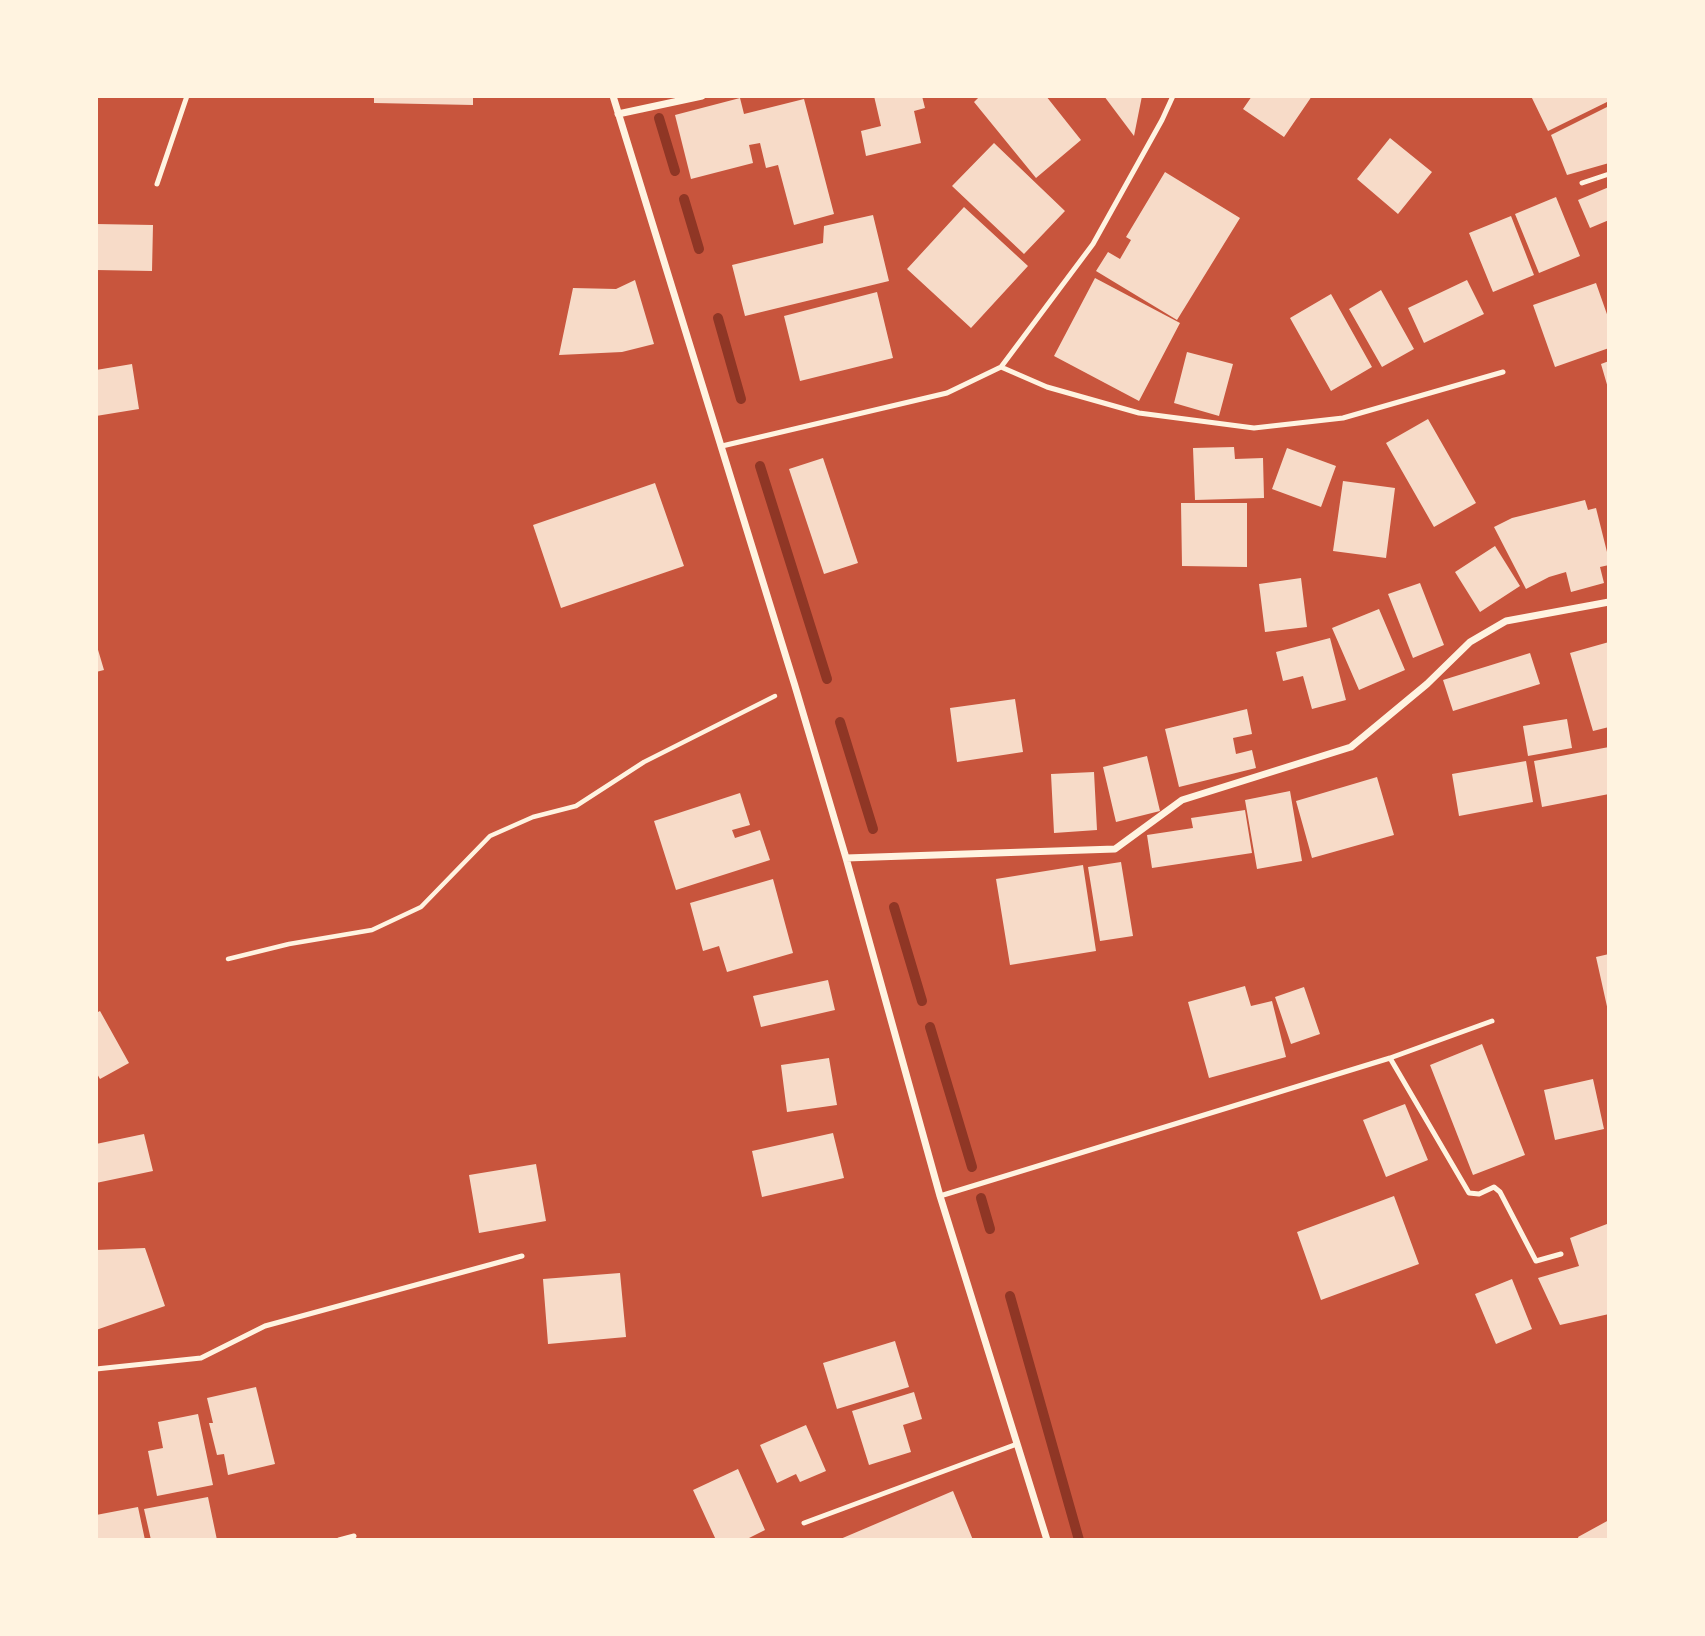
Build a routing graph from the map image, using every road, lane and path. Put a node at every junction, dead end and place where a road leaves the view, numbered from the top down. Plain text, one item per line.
1 (187, 96) edge
2 (613, 96) edge
3 (702, 96) edge
4 (1173, 96) edge
5 (618, 114) junction
6 (1609, 174) edge
7 (1582, 183) dead end
8 (157, 184) dead end
9 (1002, 367) junction
10 (1503, 372) dead end
11 (722, 446) junction
12 (1609, 602) edge
13 (795, 686) junction
14 (846, 858) junction
15 (228, 959) dead end
16 (1492, 1021) dead end
17 (1390, 1058) junction
18 (940, 1196) junction
19 (1561, 1254) dead end
20 (522, 1256) dead end
21 (96, 1369) edge
22 (1017, 1444) junction
23 (804, 1523) dead end
24 (354, 1536) dead end
25 (339, 1540) edge
26 (1047, 1540) edge

1 - 8 lane
2 - 5 street
3 - 5 street
4 - 9 lane
5 - 11 street
6 - 7 lane
9 - 10 lane
9 - 11 lane
11 - 13 street
12 - 14 street
13 - 14 street
13 - 15 path
14 - 18 street
16 - 17 lane
17 - 18 lane
17 - 19 lane
18 - 22 street
20 - 21 lane
22 - 23 lane
22 - 26 street
24 - 25 lane

